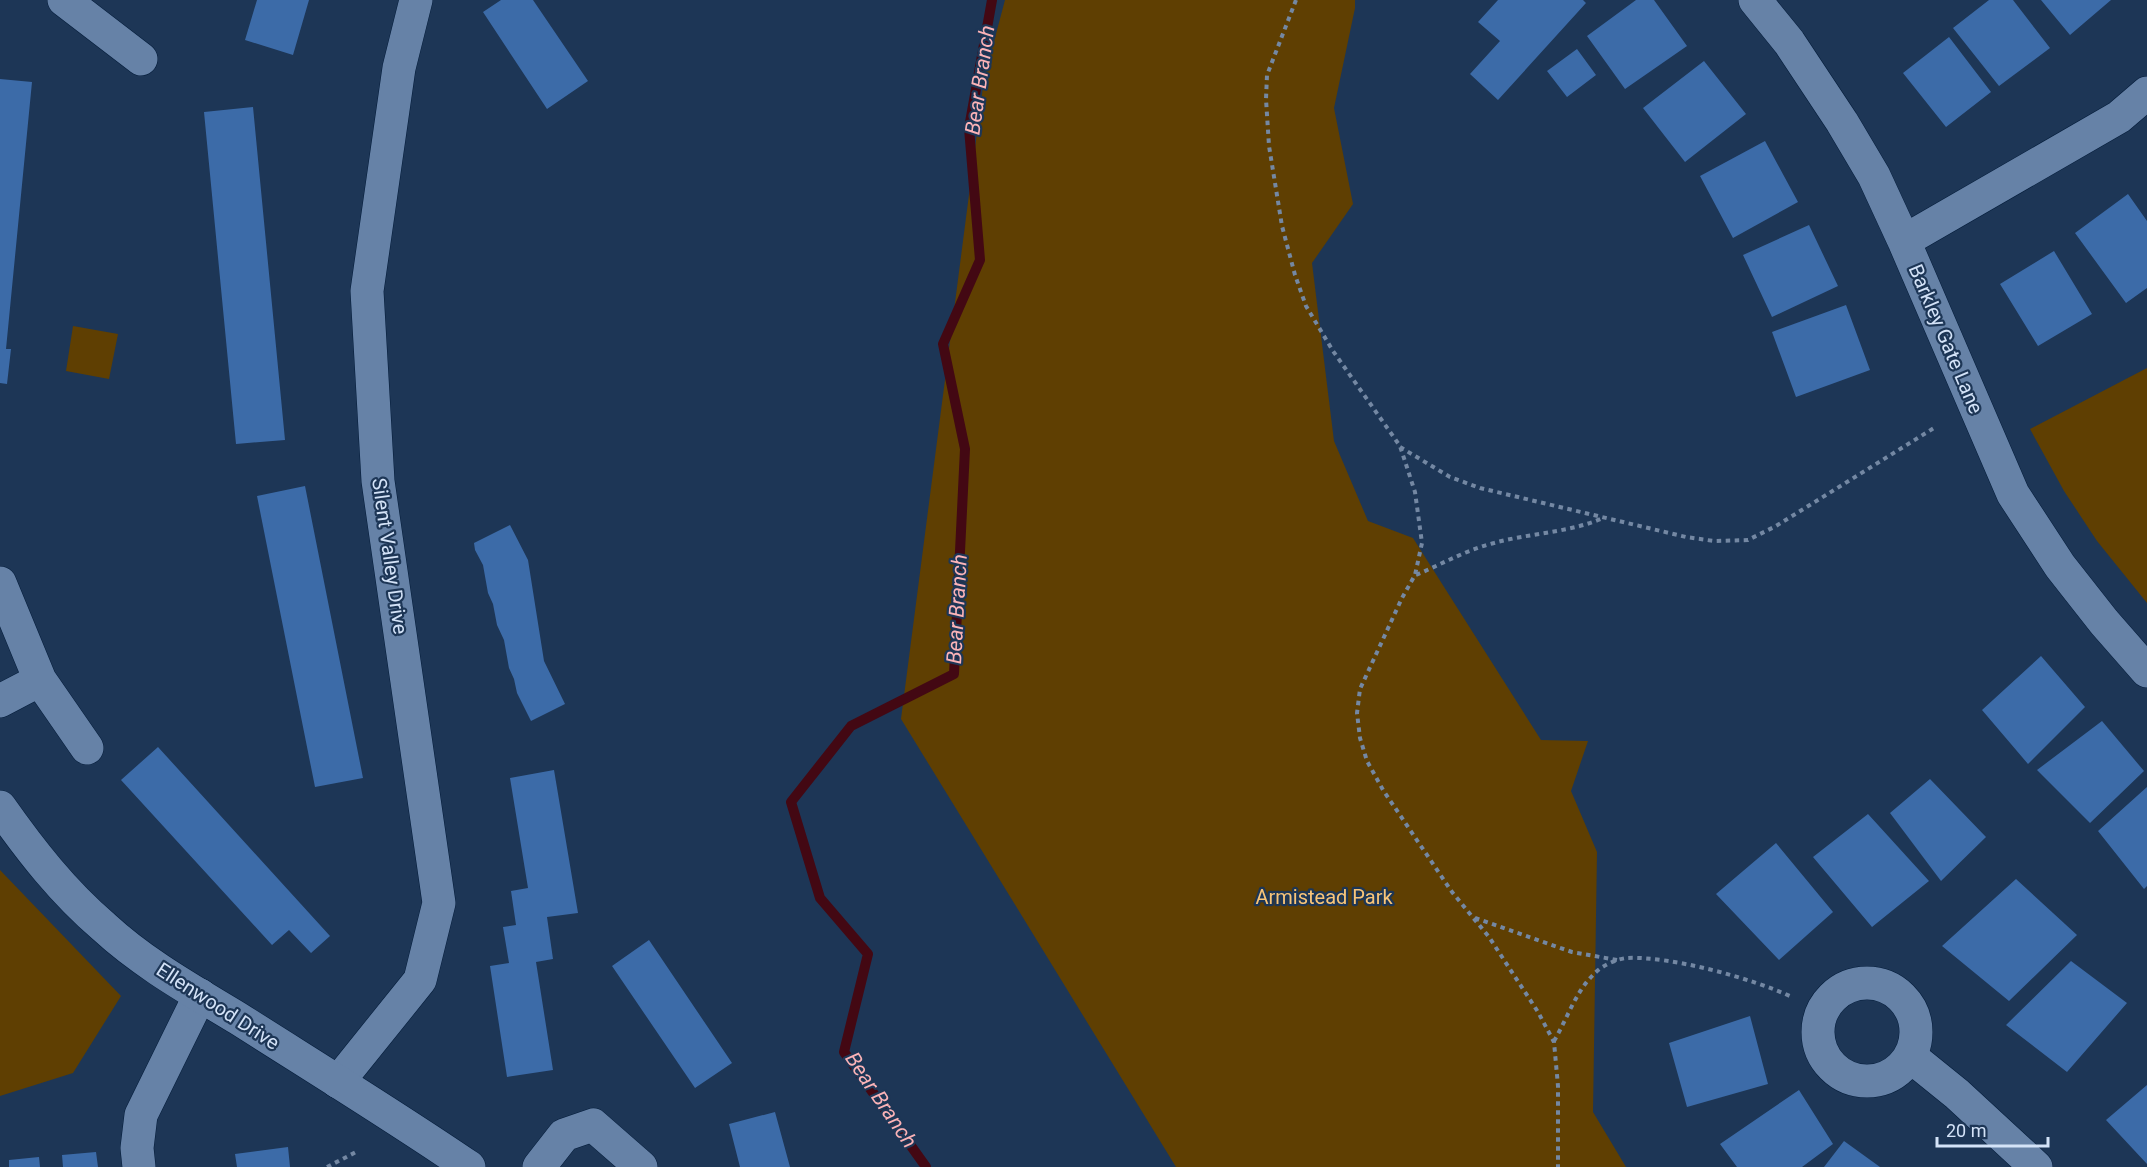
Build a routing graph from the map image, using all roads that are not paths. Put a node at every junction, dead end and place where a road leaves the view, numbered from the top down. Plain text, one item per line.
1 (64, 0) edge
2 (416, 0) edge
3 (1755, 0) edge
4 (141, 59) dead end
5 (2147, 93) edge
6 (1904, 241) junction
7 (0, 583) edge
8 (2147, 671) edge
9 (40, 680) junction
10 (0, 701) edge
11 (87, 748) dead end
12 (0, 807) edge
13 (200, 995) junction
14 (1910, 1056) dead end
15 (338, 1082) junction
16 (139, 1167) edge
17 (469, 1167) edge
18 (539, 1167) edge
19 (641, 1167) edge
20 (2036, 1167) edge

1 - 4 street
2 - 15 street, Silent Valley Drive
3 - 6 street, Barkley Gate Lane
5 - 6 street
6 - 8 street, Barkley Gate Lane
7 - 9 street
9 - 10 street
9 - 11 street
12 - 13 street, Ellenwood Drive
13 - 15 street, Ellenwood Drive
13 - 16 street
14 - 20 street
15 - 17 street, Ellenwood Drive
18 - 19 street

